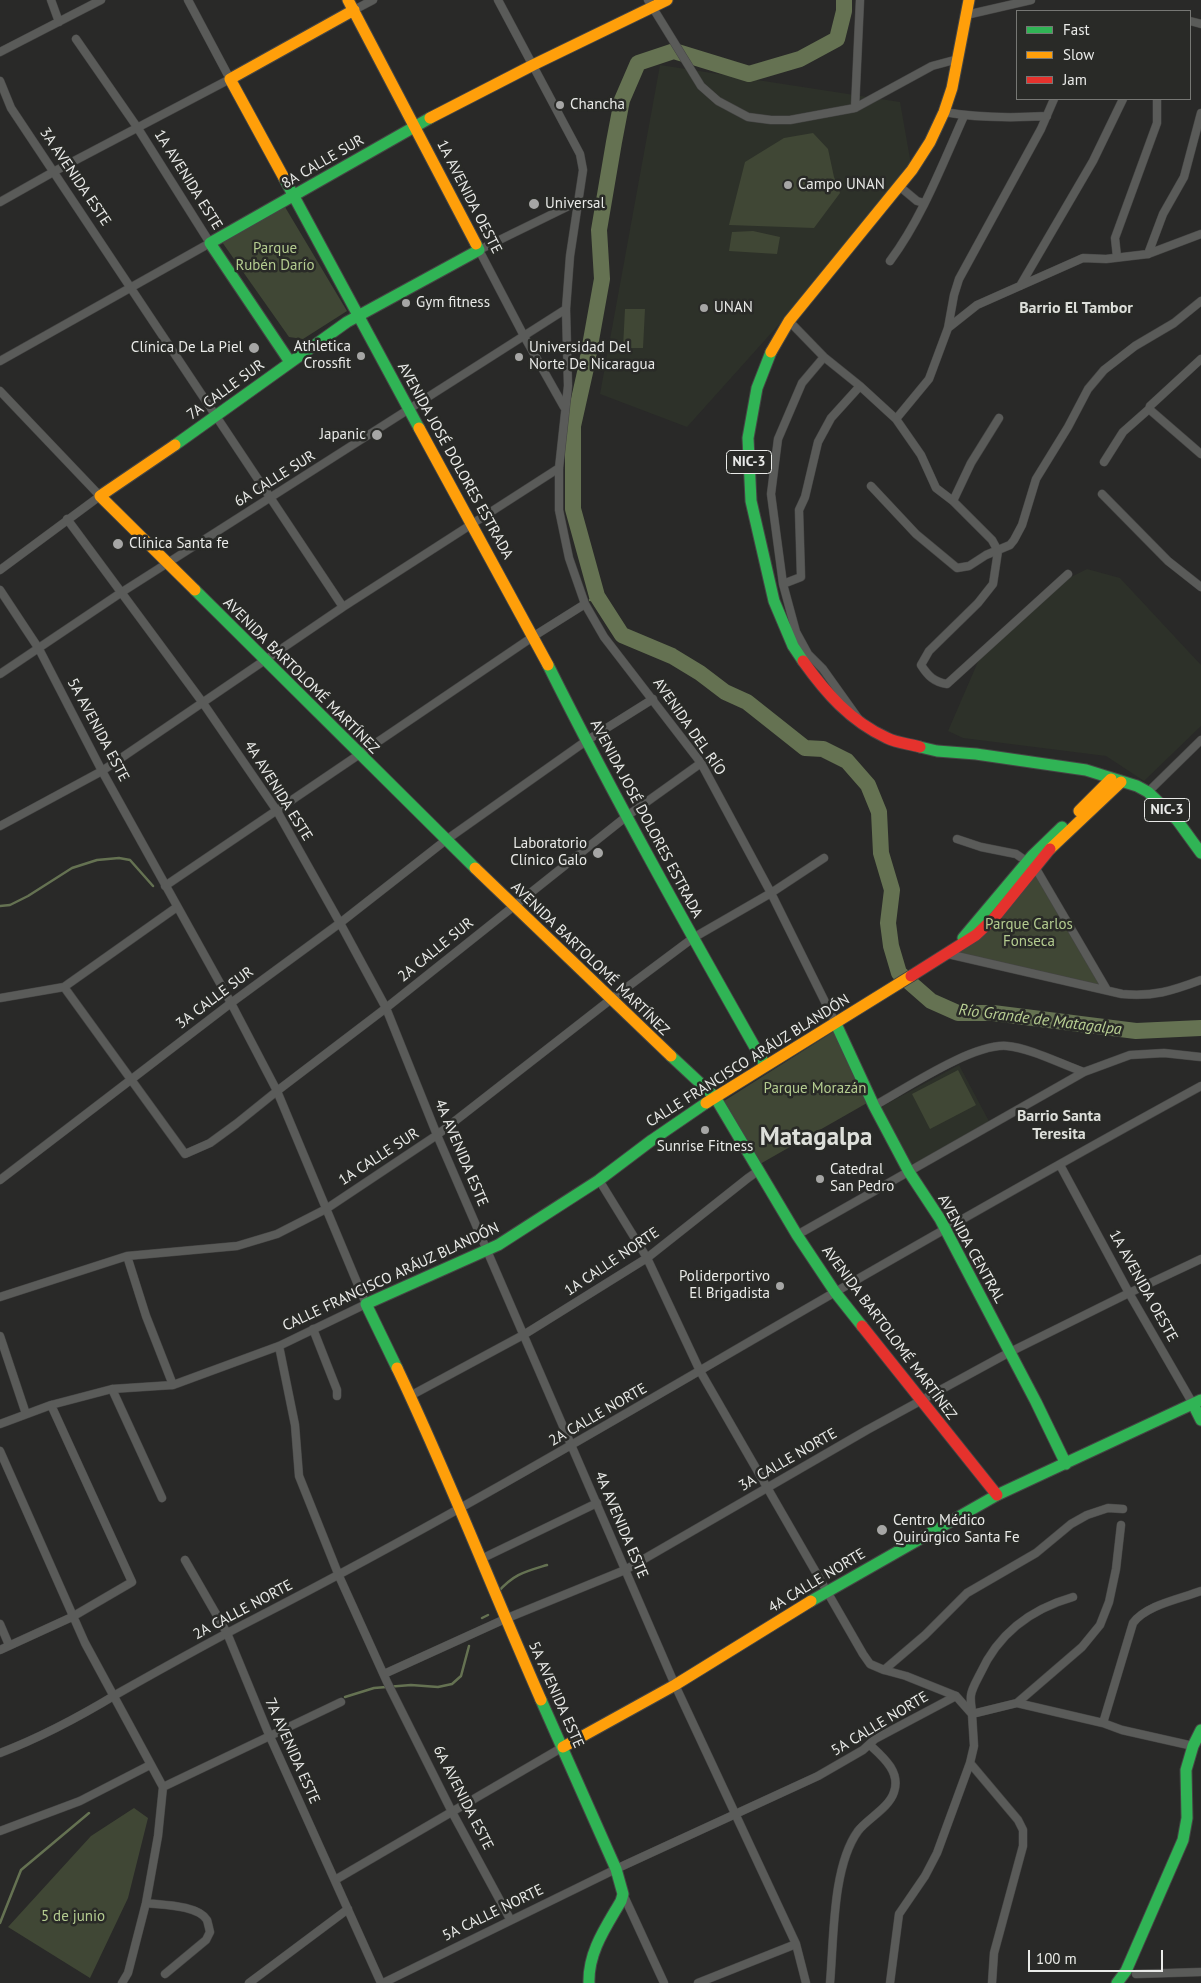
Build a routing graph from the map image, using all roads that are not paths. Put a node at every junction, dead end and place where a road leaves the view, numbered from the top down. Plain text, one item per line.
1 (51, 0) edge
2 (101, 0) edge
3 (188, 0) edge
4 (372, 0) edge
5 (498, 0) edge
6 (667, 0) edge
7 (860, 0) edge
8 (969, 0) edge
9 (1031, 0) edge
10 (651, 4) edge
11 (351, 5) edge
12 (1017, 7) edge
13 (966, 15) junction
14 (59, 22) junction
15 (76, 39) dead end
16 (0, 52) edge
17 (958, 59) junction
18 (532, 65) junction
19 (230, 79) junction
20 (0, 81) edge
21 (1054, 100) edge
22 (1123, 100) edge
23 (1157, 100) edge
24 (855, 108) junction
25 (944, 112) junction
26 (1201, 113) edge
27 (964, 116) junction
28 (1047, 116) junction
29 (415, 126) junction
30 (137, 127) junction
31 (55, 171) junction
32 (899, 186) junction
33 (293, 196) junction
34 (579, 201) junction
35 (0, 202) edge
36 (924, 203) junction
37 (1201, 234) edge
38 (210, 243) junction
39 (479, 250) junction
40 (1148, 254) junction
41 (1116, 258) junction
42 (890, 261) dead end
43 (1020, 286) junction
44 (131, 287) junction
45 (1201, 301) edge
46 (566, 310) junction
47 (358, 316) junction
48 (789, 321) junction
49 (948, 328) junction
50 (524, 336) junction
51 (824, 357) junction
52 (1201, 360) edge
53 (0, 361) edge
54 (290, 362) junction
55 (860, 386) junction
56 (0, 391) edge
57 (564, 407) junction
58 (410, 409) junction
59 (1149, 409) junction
60 (216, 416) junction
61 (896, 418) junction
62 (999, 418) dead end
63 (1201, 454) edge
64 (1104, 462) dead end
65 (559, 468) junction
66 (871, 486) dead end
67 (1102, 494) dead end
68 (100, 496) junction
69 (270, 498) junction
70 (953, 501) junction
71 (67, 519) junction
72 (472, 523) junction
73 (998, 551) junction
74 (167, 564) junction
75 (0, 570) edge
76 (1068, 574) dead end
77 (783, 584) junction
78 (1201, 587) edge
79 (0, 590) edge
80 (122, 592) junction
81 (585, 604) junction
82 (343, 607) junction
83 (534, 636) junction
84 (38, 649) junction
85 (265, 661) junction
86 (0, 674) edge
87 (653, 699) junction
88 (203, 703) junction
89 (864, 726) junction
90 (1201, 740) edge
91 (586, 741) junction
92 (359, 755) junction
93 (701, 763) junction
94 (102, 771) junction
95 (1116, 780) junction
96 (1148, 792) junction
97 (277, 811) junction
98 (627, 816) junction
99 (0, 826) edge
100 (957, 839) dead end
101 (446, 840) junction
102 (1201, 853) edge
103 (824, 858) dead end
104 (1031, 863) junction
105 (165, 886) junction
106 (771, 893) junction
107 (513, 906) junction
108 (177, 908) junction
109 (340, 923) junction
110 (693, 938) junction
111 (948, 954) junction
112 (1201, 980) edge
113 (64, 987) junction
114 (1106, 990) junction
115 (0, 998) edge
116 (610, 1000) junction
117 (230, 1003) junction
118 (386, 1008) junction
119 (836, 1024) junction
120 (1201, 1058) edge
121 (766, 1065) junction
122 (1084, 1072) junction
123 (131, 1080) junction
124 (1201, 1086) edge
125 (277, 1091) junction
126 (715, 1097) junction
127 (874, 1106) junction
128 (437, 1135) junction
129 (1060, 1165) junction
130 (758, 1171) junction
131 (909, 1172) junction
132 (0, 1180) edge
133 (599, 1180) junction
134 (326, 1209) junction
135 (945, 1229) junction
136 (797, 1235) junction
137 (488, 1250) junction
138 (127, 1256) junction
139 (647, 1258) junction
140 (1201, 1259) edge
141 (836, 1292) junction
142 (1129, 1293) junction
143 (0, 1297) edge
144 (366, 1304) junction
145 (312, 1329) junction
146 (525, 1334) junction
147 (0, 1336) edge
148 (279, 1346) junction
149 (1010, 1352) junction
150 (700, 1371) junction
151 (173, 1384) junction
152 (112, 1389) junction
153 (337, 1396) dead end
154 (410, 1396) junction
155 (922, 1402) junction
156 (1197, 1402) edge
157 (50, 1405) junction
158 (26, 1414) junction
159 (1201, 1420) edge
160 (0, 1424) edge
161 (572, 1446) junction
162 (0, 1451) edge
163 (1066, 1464) junction
164 (767, 1489) junction
165 (997, 1495) junction
166 (162, 1498) dead end
167 (597, 1503) junction
168 (460, 1508) junction
169 (1124, 1510) dead end
170 (1122, 1525) dead end
171 (185, 1560) dead end
172 (481, 1560) junction
173 (625, 1570) junction
174 (339, 1576) junction
175 (828, 1590) junction
176 (1201, 1592) edge
177 (1073, 1597) dead end
178 (72, 1617) junction
179 (506, 1619) junction
180 (0, 1624) edge
181 (227, 1633) junction
182 (9, 1644) junction
183 (0, 1650) edge
184 (884, 1670) junction
185 (386, 1678) junction
186 (675, 1685) junction
187 (114, 1696) junction
188 (956, 1696) junction
189 (341, 1702) dead end
190 (1017, 1703) junction
191 (972, 1714) junction
192 (1103, 1723) junction
193 (1201, 1730) edge
194 (270, 1735) junction
195 (870, 1745) junction
196 (1193, 1746) junction
197 (563, 1747) junction
198 (0, 1752) edge
199 (970, 1763) junction
200 (150, 1766) junction
201 (163, 1787) junction
202 (452, 1812) junction
203 (736, 1815) junction
204 (0, 1831) edge
205 (616, 1869) junction
206 (335, 1880) junction
207 (623, 1894) junction
208 (146, 1903) junction
209 (348, 1908) junction
210 (510, 1919) junction
211 (796, 1944) junction
212 (1201, 1972) edge
213 (165, 1974) dead end
214 (1136, 1974) dead end
215 (1119, 1982) edge
216 (122, 1983) edge
217 (249, 1983) edge
218 (382, 1983) edge
219 (589, 1983) edge
220 (664, 1983) edge
221 (698, 1983) edge
222 (806, 1983) edge
223 (830, 1983) edge
224 (890, 1983) edge
225 (992, 1983) edge

1 - 14 street
2 - 14 street
3 - 19 street, AVENIDA JOSÉ DOLORES ESTRADA
4 - 11 street
5 - 18 street
6 - 10 street, 8A CALLE SUR
7 - 24 street
8 - 13 street, NIC-3
9 - 12 street
10 - 18 street, 8A CALLE SUR
10 - 24 street
11 - 19 street
11 - 29 street, 1A AVENIDA OESTE
12 - 13 street
13 - 17 street, NIC-3
14 - 16 street
15 - 30 street, 1A AVENIDA ESTE
17 - 24 street
17 - 25 street, NIC-3
18 - 29 street, 8A CALLE SUR
18 - 34 street
19 - 30 street
19 - 33 street, AVENIDA JOSÉ DOLORES ESTRADA
20 - 31 street, 3A AVENIDA ESTE
21 - 28 street
22 - 43 street
23 - 41 street
25 - 27 street
25 - 32 street, NIC-3
26 - 40 street
27 - 28 street
27 - 36 street
28 - 49 street
29 - 33 street, 8A CALLE SUR
29 - 39 street, 1A AVENIDA OESTE
30 - 31 street
30 - 38 street, 1A AVENIDA ESTE
31 - 35 street
31 - 44 street, 3A AVENIDA ESTE
32 - 36 street
32 - 48 street, NIC-3
33 - 38 street, 8A CALLE SUR
33 - 47 street, AVENIDA JOSÉ DOLORES ESTRADA
34 - 39 street
34 - 46 street
36 - 42 street
37 - 40 street
38 - 44 street, 8A CALLE SUR
38 - 54 street, 1A AVENIDA ESTE
39 - 47 street, 7A CALLE SUR
39 - 50 street, 1A AVENIDA OESTE
40 - 41 street
41 - 43 street
43 - 49 street
44 - 53 street, 8A CALLE SUR
44 - 60 street, 3A AVENIDA ESTE
45 - 73 street
46 - 50 street, 6A CALLE SUR
46 - 57 street, AVENIDA DEL RÍO
47 - 54 street, 7A CALLE SUR
47 - 58 street, AVENIDA JOSÉ DOLORES ESTRADA
48 - 51 street
48 - 89 street, NIC-3
49 - 61 street
50 - 57 street, 1A AVENIDA OESTE
50 - 58 street, 6A CALLE SUR
51 - 55 street
51 - 77 street
52 - 59 street
54 - 60 street, 7A CALLE SUR
55 - 61 street
55 - 77 street
56 - 68 street
57 - 65 street, AVENIDA DEL RÍO
58 - 69 street, 6A CALLE SUR
58 - 72 street, AVENIDA JOSÉ DOLORES ESTRADA
59 - 63 street
59 - 64 street
60 - 68 street, 7A CALLE SUR
60 - 69 street, 3A AVENIDA ESTE
61 - 70 street
62 - 70 street
65 - 72 street
65 - 81 street, AVENIDA DEL RÍO
66 - 73 street
67 - 78 street
68 - 71 street, 7A CALLE SUR
68 - 74 street, AVENIDA BARTOLOMÉ MARTÍNEZ
69 - 74 street, 6A CALLE SUR
69 - 82 street, 3A AVENIDA ESTE
70 - 73 street
71 - 75 street, 7A CALLE SUR
71 - 80 street
72 - 82 street
72 - 83 street, AVENIDA JOSÉ DOLORES ESTRADA
73 - 76 street
74 - 80 street, 6A CALLE SUR
74 - 85 street, AVENIDA BARTOLOMÉ MARTÍNEZ
77 - 89 street
79 - 84 street, 5A AVENIDA ESTE
80 - 84 street, 6A CALLE SUR
80 - 88 street, 4A AVENIDA ESTE
81 - 83 street
81 - 87 street, AVENIDA DEL RÍO
82 - 85 street
83 - 91 street, AVENIDA JOSÉ DOLORES ESTRADA
83 - 92 street
84 - 86 street, 6A CALLE SUR
84 - 94 street, 5A AVENIDA ESTE
85 - 88 street
85 - 92 street, AVENIDA BARTOLOMÉ MARTÍNEZ
87 - 91 street, 3A CALLE SUR
87 - 93 street, AVENIDA DEL RÍO
88 - 94 street
88 - 97 street, 4A AVENIDA ESTE
89 - 95 street, NIC-3
90 - 96 street
91 - 98 street, AVENIDA JOSÉ DOLORES ESTRADA
91 - 101 street, 3A CALLE SUR
92 - 97 street
92 - 101 street, AVENIDA BARTOLOMÉ MARTÍNEZ
93 - 98 street, 2A CALLE SUR
93 - 106 street, AVENIDA DEL RÍO
94 - 99 street
94 - 105 street, 5A AVENIDA ESTE
95 - 96 street, NIC-3
95 - 104 street
96 - 102 street, NIC-3
97 - 105 street
97 - 109 street, 4A AVENIDA ESTE
98 - 107 street, 2A CALLE SUR
98 - 110 street, AVENIDA JOSÉ DOLORES ESTRADA
100 - 104 street
101 - 107 street, AVENIDA BARTOLOMÉ MARTÍNEZ
101 - 109 street, 3A CALLE SUR
103 - 106 street, 1A CALLE SUR
104 - 111 street
104 - 114 street
105 - 108 street, 5A AVENIDA ESTE
106 - 110 street, 1A CALLE SUR
106 - 119 street, AVENIDA DEL RÍO
107 - 116 street, AVENIDA BARTOLOMÉ MARTÍNEZ
107 - 118 street, 2A CALLE SUR
108 - 113 street
108 - 117 street, 5A AVENIDA ESTE
109 - 117 street, 3A CALLE SUR
109 - 118 street, 4A AVENIDA ESTE
110 - 116 street, 1A CALLE SUR
110 - 121 street, AVENIDA JOSÉ DOLORES ESTRADA
111 - 114 street
111 - 119 street, CALLE FRANCISCO ARÁUZ BLANDÓN
112 - 114 street
113 - 115 street
113 - 123 street
116 - 126 street, AVENIDA BARTOLOMÉ MARTÍNEZ
116 - 128 street, 1A CALLE SUR
117 - 123 street, 3A CALLE SUR
117 - 125 street, 5A AVENIDA ESTE
118 - 125 street, 2A CALLE SUR
118 - 128 street, 4A AVENIDA ESTE
119 - 121 street, CALLE FRANCISCO ARÁUZ BLANDÓN
119 - 127 street, AVENIDA CENTRAL
120 - 122 street
121 - 126 street, CALLE FRANCISCO ARÁUZ BLANDÓN
122 - 127 street
122 - 131 street
123 - 125 street, 2A CALLE SUR
123 - 132 street, 3A CALLE SUR
124 - 129 street, 2A CALLE NORTE
125 - 134 street, 5A AVENIDA ESTE
126 - 130 street, AVENIDA BARTOLOMÉ MARTÍNEZ
126 - 133 street, CALLE FRANCISCO ARÁUZ BLANDÓN
127 - 131 street, AVENIDA CENTRAL
128 - 134 street, 1A CALLE SUR
128 - 137 street, 4A AVENIDA ESTE
129 - 135 street, 2A CALLE NORTE
129 - 142 street, 1A AVENIDA OESTE
130 - 136 street, AVENIDA BARTOLOMÉ MARTÍNEZ
130 - 139 street, 1A CALLE NORTE
131 - 135 street, AVENIDA CENTRAL
131 - 136 street
133 - 137 street, CALLE FRANCISCO ARÁUZ BLANDÓN
133 - 139 street
134 - 138 street, 1A CALLE SUR
134 - 144 street, 5A AVENIDA ESTE
135 - 141 street, 2A CALLE NORTE
135 - 149 street, AVENIDA CENTRAL
136 - 141 street, AVENIDA BARTOLOMÉ MARTÍNEZ
137 - 144 street, CALLE FRANCISCO ARÁUZ BLANDÓN
137 - 146 street, 4A AVENIDA ESTE
138 - 143 street, 1A CALLE SUR
138 - 151 street
139 - 146 street, 1A CALLE NORTE
139 - 150 street
140 - 142 street, 3A CALLE NORTE
141 - 150 street, 2A CALLE NORTE
141 - 155 street, AVENIDA BARTOLOMÉ MARTÍNEZ
142 - 149 street, 3A CALLE NORTE
142 - 156 street, 1A AVENIDA OESTE
144 - 145 street, CALLE FRANCISCO ARÁUZ BLANDÓN
144 - 154 street, 5A AVENIDA ESTE
145 - 148 street, CALLE FRANCISCO ARÁUZ BLANDÓN
145 - 153 street
146 - 154 street, 1A CALLE NORTE
146 - 161 street, 4A AVENIDA ESTE
147 - 158 street
148 - 151 street, CALLE FRANCISCO ARÁUZ BLANDÓN
148 - 174 street, 6A AVENIDA ESTE
149 - 155 street, 3A CALLE NORTE
149 - 163 street, AVENIDA CENTRAL
150 - 161 street, 2A CALLE NORTE
150 - 164 street
151 - 152 street, CALLE FRANCISCO ARÁUZ BLANDÓN
152 - 157 street, CALLE FRANCISCO ARÁUZ BLANDÓN
152 - 166 street
154 - 168 street, 5A AVENIDA ESTE
155 - 164 street, 3A CALLE NORTE
155 - 165 street, AVENIDA BARTOLOMÉ MARTÍNEZ
156 - 159 street, 1A AVENIDA OESTE
156 - 163 street, 4A CALLE NORTE
157 - 158 street, CALLE FRANCISCO ARÁUZ BLANDÓN
157 - 178 street
158 - 160 street, CALLE FRANCISCO ARÁUZ BLANDÓN
161 - 167 street, 4A AVENIDA ESTE
161 - 168 street, 2A CALLE NORTE
162 - 178 street
163 - 165 street, 4A CALLE NORTE
164 - 173 street, 3A CALLE NORTE
164 - 175 street
165 - 175 street, 4A CALLE NORTE
167 - 172 street
167 - 173 street, 4A AVENIDA ESTE
168 - 172 street, 5A AVENIDA ESTE
168 - 174 street, 2A CALLE NORTE
169 - 184 street
170 - 190 street
171 - 181 street, 7A AVENIDA ESTE
172 - 179 street, 5A AVENIDA ESTE
173 - 179 street, 3A CALLE NORTE
173 - 186 street, 4A AVENIDA ESTE
174 - 181 street, 2A CALLE NORTE
174 - 185 street, 6A AVENIDA ESTE
175 - 184 street
175 - 186 street, 4A CALLE NORTE
176 - 192 street
177 - 191 street
178 - 182 street
178 - 187 street
179 - 185 street, 3A CALLE NORTE
179 - 197 street, 5A AVENIDA ESTE
180 - 182 street
181 - 187 street, 2A CALLE NORTE
181 - 194 street, 7A AVENIDA ESTE
182 - 183 street
184 - 188 street
185 - 202 street, 6A AVENIDA ESTE
186 - 197 street, 4A CALLE NORTE
186 - 203 street, 4A AVENIDA ESTE
187 - 198 street, 2A CALLE NORTE
187 - 200 street
188 - 191 street
188 - 195 street, 5A CALLE NORTE
189 - 194 street
190 - 191 street
190 - 192 street
191 - 199 street
192 - 196 street
193 - 196 street
194 - 201 street
194 - 206 street, 7A AVENIDA ESTE
195 - 203 street, 5A CALLE NORTE
195 - 223 street
196 - 215 street
197 - 202 street
197 - 205 street, 5A AVENIDA ESTE
199 - 224 street
199 - 225 street
200 - 201 street
200 - 204 street
201 - 208 street
202 - 206 street
202 - 210 street, 6A AVENIDA ESTE
203 - 205 street, 5A CALLE NORTE
203 - 211 street, 4A AVENIDA ESTE
205 - 207 street, 5A AVENIDA ESTE
205 - 210 street, 5A CALLE NORTE
206 - 209 street, 7A AVENIDA ESTE
207 - 219 street
207 - 220 street
208 - 213 street
208 - 216 street
209 - 217 street
209 - 218 street, 7A AVENIDA ESTE
210 - 218 street, 5A CALLE NORTE
211 - 221 street
211 - 222 street
212 - 214 street

